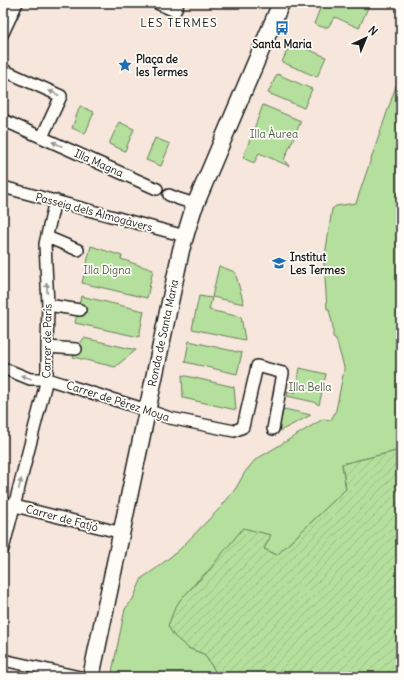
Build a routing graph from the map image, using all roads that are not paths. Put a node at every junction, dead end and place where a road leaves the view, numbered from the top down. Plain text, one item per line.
1 (157, 3) edge
2 (178, 3) edge
3 (281, 3) edge
4 (3, 4) edge
5 (15, 6) edge
6 (3, 32) edge
7 (3, 70) edge
8 (3, 120) edge
9 (42, 137) junction
10 (3, 187) edge
11 (157, 189) dead end
12 (169, 195) dead end
13 (55, 200) junction
14 (195, 204) junction
15 (185, 236) junction
16 (46, 237) junction
17 (78, 250) dead end
18 (48, 305) junction
19 (80, 310) dead end
20 (46, 347) junction
21 (76, 349) dead end
22 (3, 368) edge
23 (47, 379) junction
24 (147, 410) junction
25 (273, 429) dead end
26 (3, 502) edge
27 (15, 506) junction
28 (122, 533) junction
29 (3, 549) edge
30 (3, 660) edge
31 (80, 677) edge
32 (91, 677) edge

1 - 2 street
3 - 14 street, Ronda de Santa Maria
4 - 5 street
5 - 6 street
9 -> 7 street
8 - 9 street, Illa Magna
11 -> 9 street, Illa Magna
10 - 13 street, Passeig dels Almogàvers
12 - 14 street
13 - 15 street, Passeig dels Almogàvers
13 - 16 street, Carrer de París
14 - 15 street, Ronda de Santa Maria
15 - 24 street, Ronda de Santa Maria
16 - 17 street
18 -> 16 street, Carrer de París
18 - 19 street
18 - 20 street, Carrer de París
20 - 21 street
20 - 23 street, Carrer de París
23 -> 22 street, Carrer de Pérez Moya
23 - 24 street, Carrer de Pérez Moya
27 -> 23 street, Carrer de París
24 - 25 street, Carrer de Pérez Moya
24 - 28 street, Ronda de Santa Maria
26 - 27 street, Carrer de Fatjó
27 - 28 street, Carrer de Fatjó
27 - 29 street, Carrer de París
28 - 32 street, Ronda de Santa Maria
30 - 31 street

